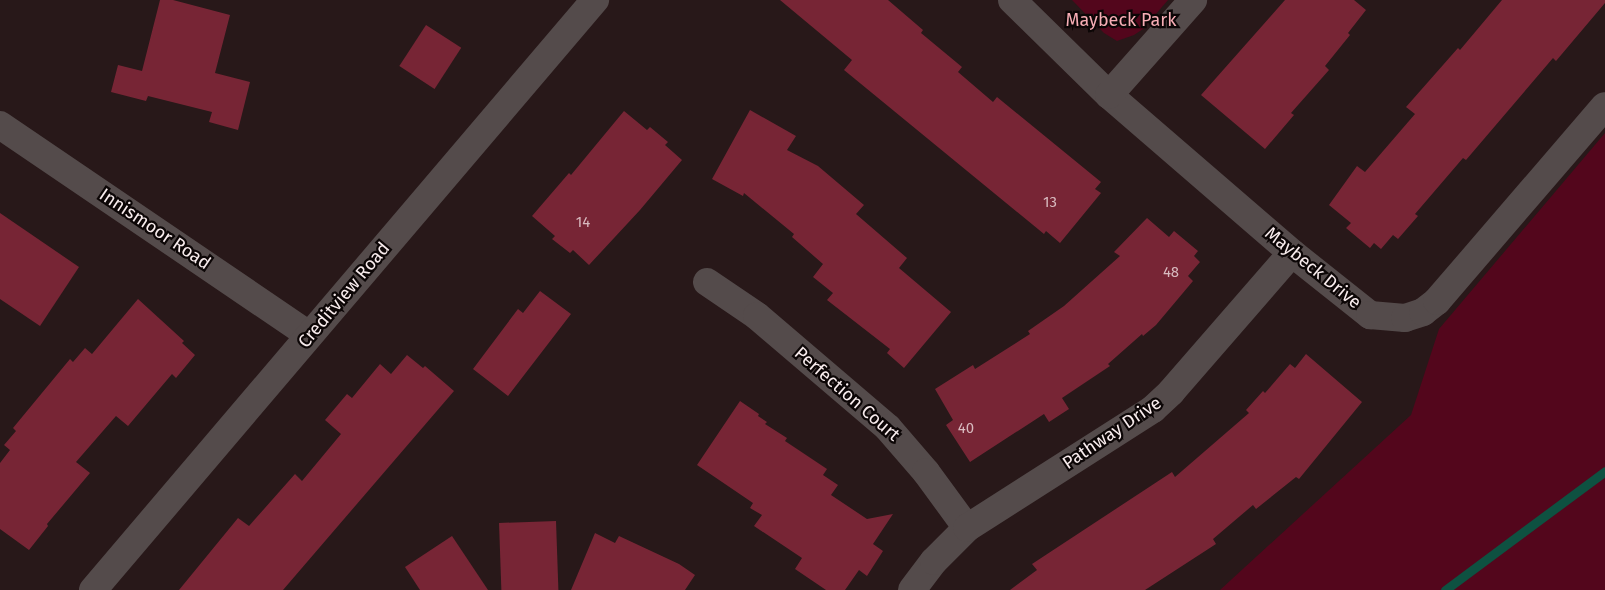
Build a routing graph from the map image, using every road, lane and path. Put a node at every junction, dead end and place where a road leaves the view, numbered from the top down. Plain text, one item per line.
1 (595, 0) edge
2 (1012, 0) edge
3 (1192, 0) edge
4 (1109, 95) junction
5 (1605, 106) edge
6 (0, 126) edge
7 (1292, 253) junction
8 (707, 282) dead end
9 (310, 335) junction
10 (966, 528) junction
11 (93, 590) edge
12 (912, 590) edge

1 - 9 street, Creditview Road
2 - 4 street, Maybeck Drive
3 - 4 street
4 - 7 street, Maybeck Drive
5 - 7 street, Maybeck Drive
6 - 9 street, Innismoor Road
7 - 10 street, Pathway Drive
8 - 10 street, Perfection Court
9 - 11 street, Creditview Road
10 - 12 street, Pathway Drive

